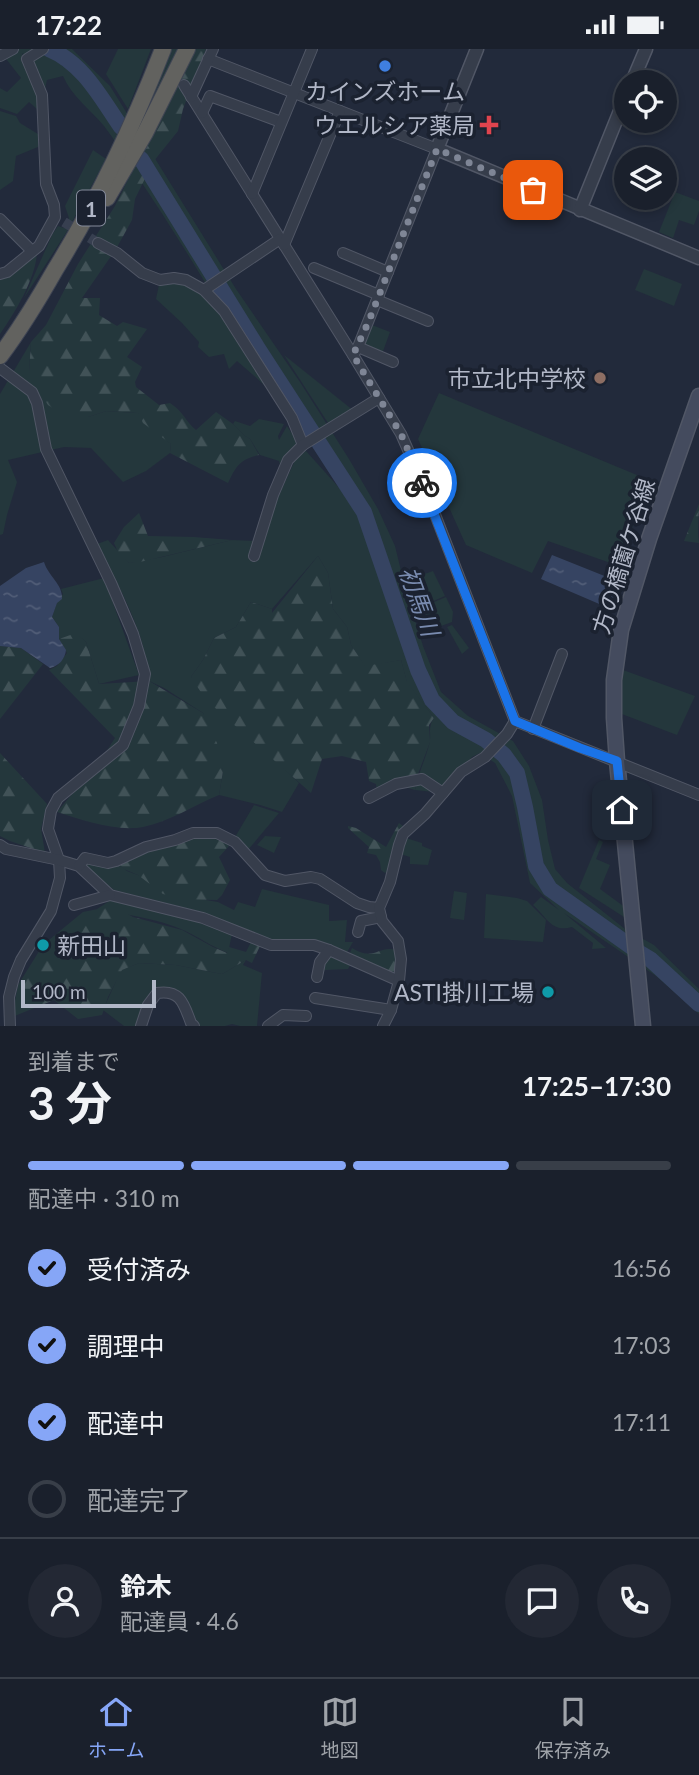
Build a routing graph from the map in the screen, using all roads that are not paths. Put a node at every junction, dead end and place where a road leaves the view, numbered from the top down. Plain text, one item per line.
1 (13, 49) edge
2 (21, 49) edge
3 (43, 49) edge
4 (155, 49) edge
5 (163, 49) edge
6 (187, 49) edge
7 (312, 49) edge
8 (477, 49) edge
9 (646, 49) edge
10 (210, 54) edge
11 (0, 57) edge
12 (30, 57) junction
13 (637, 70) edge
14 (184, 85) dead end
15 (294, 93) junction
16 (191, 97) junction
17 (340, 111) junction
18 (202, 113) junction
19 (281, 123) junction
20 (614, 126) edge
21 (131, 127) junction
22 (437, 149) junction
23 (252, 194) junction
24 (580, 210) junction
25 (0, 219) edge
26 (282, 242) junction
27 (98, 243) tunnel mouth
28 (32, 251) junction
29 (343, 253) dead end
30 (699, 258) edge
31 (314, 268) dead end
32 (388, 272) junction
33 (0, 274) edge
34 (206, 288) junction
35 (378, 297) junction
36 (428, 321) dead end
37 (21, 327) junction
38 (356, 351) junction
39 (0, 356) edge
40 (393, 362) dead end
41 (0, 368) edge
42 (699, 396) edge
43 (379, 398) junction
44 (305, 444) junction
45 (254, 556) dead end
46 (562, 653) dead end
47 (515, 721) junction
48 (533, 729) junction
49 (617, 761) junction
50 (443, 793) junction
51 (699, 795) edge
52 (369, 798) dead end
53 (0, 845) edge
54 (59, 860) junction
55 (79, 866) junction
56 (110, 895) junction
57 (74, 905) dead end
58 (380, 912) junction
59 (358, 932) dead end
60 (330, 950) junction
61 (317, 978) dead end
62 (399, 981) junction
63 (315, 998) dead end
64 (391, 1010) junction
65 (306, 1016) dead end
66 (10, 1026) edge
67 (141, 1026) edge
68 (194, 1026) edge
69 (268, 1026) edge
70 (383, 1026) edge
71 (643, 1026) edge

1 - 11 street
2 - 12 street
3 - 12 street
4 - 21 highway
5 - 21 highway, 1
6 - 37 highway
7 - 15 street
8 - 22 street
9 - 13 street
10 - 15 street
10 - 16 street
12 - 28 street
14 - 16 street
15 - 17 street
15 - 19 street
16 - 18 street
17 - 22 street
17 - 26 street
18 - 19 street
18 - 23 street
19 - 23 street
20 - 24 street
21 - 37 highway, 1
22 - 24 street
22 - 32 street
23 - 26 street
24 - 30 street
25 - 28 street
26 - 34 street
26 - 38 street
27 - 34 street
28 - 33 street
29 - 32 street
31 - 35 street
32 - 35 street
34 - 44 street
35 - 36 street
35 - 38 street
37 - 39 highway, 1
38 - 40 street
38 - 43 street
41 - 54 street
42 - 49 main road, 方の橋薗ケ谷線
43 - 44 street
43 - 47 street
44 - 45 street
46 - 48 street
47 - 48 street
47 - 50 street
48 - 49 street
49 - 51 street
49 - 71 main road, 方の橋薗ケ谷線
50 - 52 street
50 - 58 street
53 - 54 street
54 - 55 street
54 - 66 street
55 - 56 street
55 - 58 street
56 - 57 street
56 - 60 street
58 - 59 street
58 - 62 street
60 - 61 street
60 - 62 street
62 - 64 street
63 - 64 street
64 - 70 street
65 - 69 street
67 - 68 street

